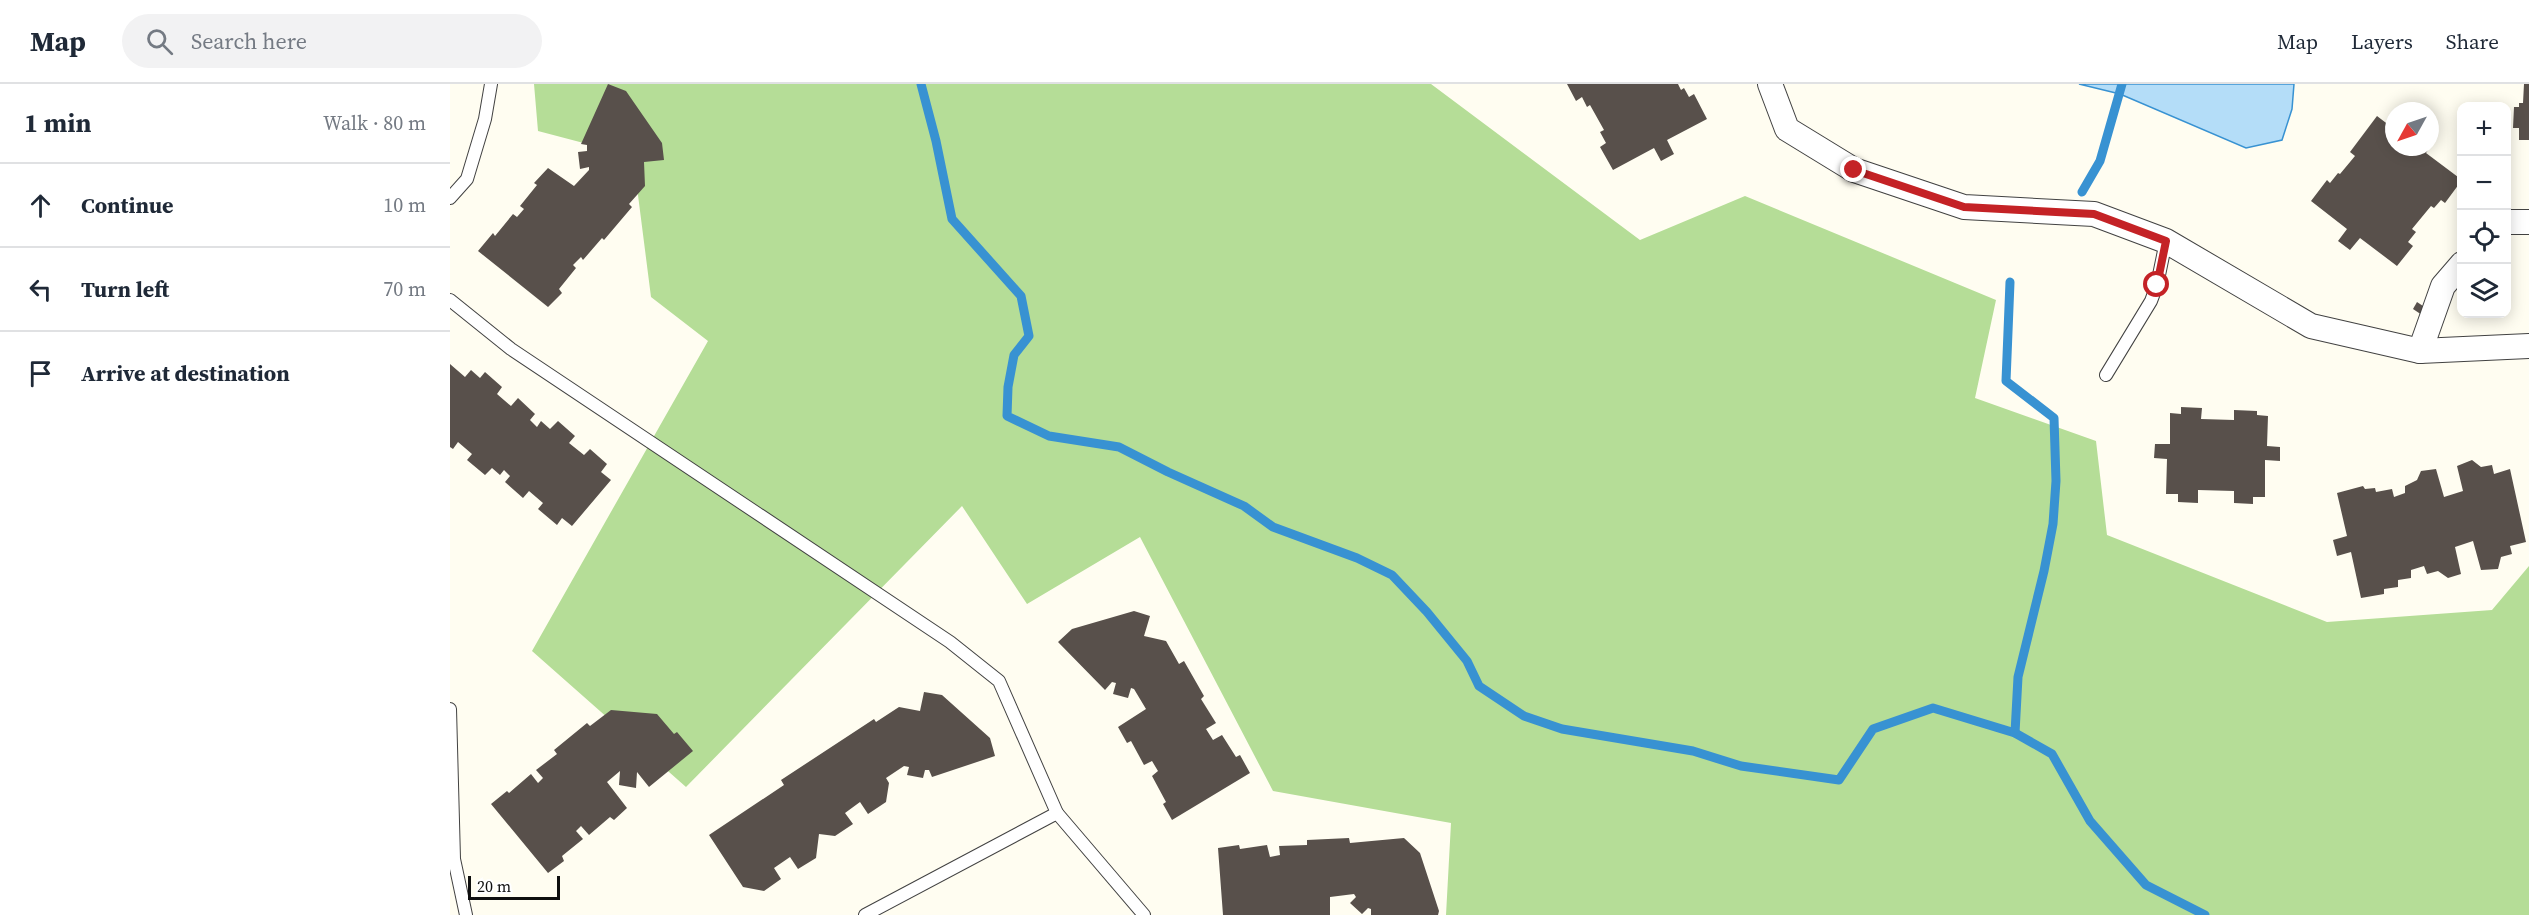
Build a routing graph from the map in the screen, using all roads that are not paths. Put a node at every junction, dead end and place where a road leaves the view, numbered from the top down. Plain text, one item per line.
1 (491, 84) edge
2 (1770, 84) edge
3 (450, 198) edge
4 (2511, 222) edge
5 (2529, 222) edge
6 (2166, 241) junction
7 (2457, 270) edge
8 (450, 300) edge
9 (2529, 346) edge
10 (2420, 351) junction
11 (2106, 375) dead end
12 (450, 709) edge
13 (452, 809) edge
14 (1057, 813) junction
15 (466, 915) edge
16 (865, 915) edge
17 (1144, 915) edge

1 - 3 lane
2 - 6 street
4 - 5 street
6 - 10 street
6 - 11 lane
7 - 10 street
8 - 14 lane
9 - 10 street
12 - 13 lane
13 - 15 lane
14 - 16 lane
14 - 17 lane

